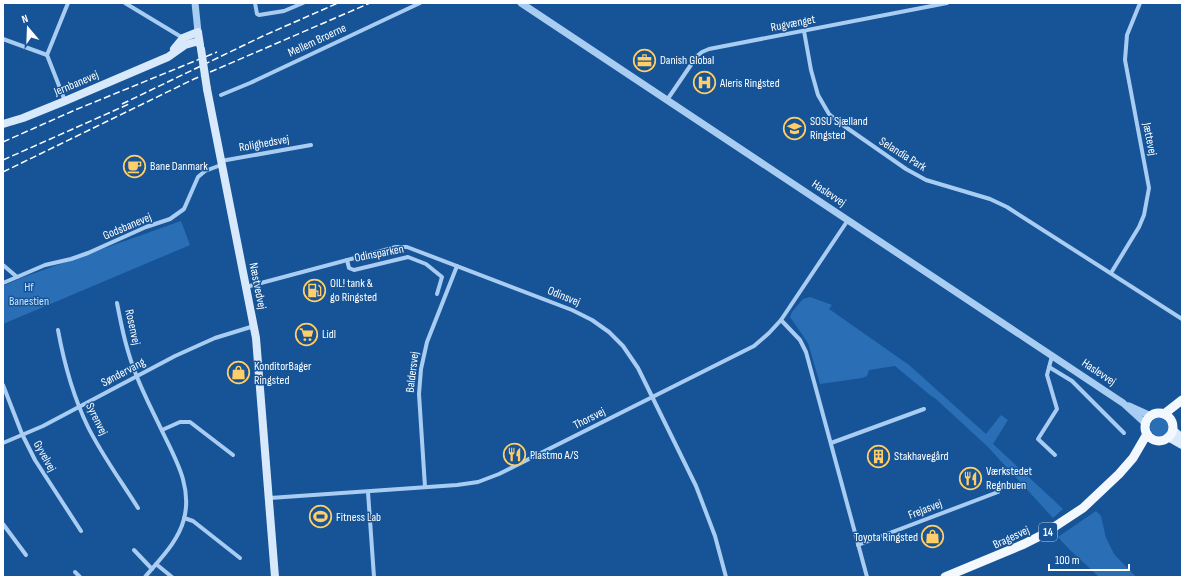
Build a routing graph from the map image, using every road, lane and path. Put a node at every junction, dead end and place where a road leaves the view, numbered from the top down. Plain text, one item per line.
1 (68, 3) edge
2 (124, 3) edge
3 (194, 3) edge
4 (255, 3) edge
5 (303, 3) edge
6 (420, 3) edge
7 (521, 3) edge
8 (947, 3) edge
9 (1140, 3) edge
10 (804, 31) junction
11 (199, 36) junction
12 (182, 38) junction
13 (3, 39) edge
14 (47, 55) junction
15 (157, 61) junction
16 (221, 95) dead end
17 (668, 100) junction
18 (65, 101) junction
19 (3, 124) edge
20 (311, 145) dead end
21 (221, 163) junction
22 (848, 220) junction
23 (423, 253) junction
24 (347, 260) junction
25 (420, 261) junction
26 (3, 265) edge
27 (457, 266) junction
28 (1111, 273) junction
29 (17, 277) junction
30 (4, 281) edge
31 (246, 287) junction
32 (437, 294) dead end
33 (117, 303) dead end
34 (1182, 319) edge
35 (781, 320) junction
36 (254, 326) junction
37 (58, 330) dead end
38 (1052, 356) junction
39 (1049, 367) junction
40 (136, 376) junction
41 (3, 385) edge
42 (652, 397) junction
43 (1182, 400) edge
44 (1182, 406) edge
45 (80, 407) junction
46 (924, 409) dead end
47 (1164, 414) junction
48 (1148, 420) junction
49 (162, 430) junction
50 (1171, 430) junction
51 (1124, 433) dead end
52 (22, 434) junction
53 (1151, 437) junction
54 (1182, 438) edge
55 (3, 442) edge
56 (831, 443) junction
57 (1182, 444) edge
58 (233, 455) dead end
59 (1055, 455) dead end
60 (425, 487) junction
61 (368, 492) junction
62 (998, 492) dead end
63 (270, 498) junction
64 (138, 508) dead end
65 (184, 518) junction
66 (3, 524) edge
67 (81, 531) dead end
68 (858, 545) junction
69 (134, 550) dead end
70 (26, 555) dead end
71 (240, 558) dead end
72 (156, 564) junction
73 (152, 569) junction
74 (75, 572) dead end
75 (80, 577) edge
76 (145, 577) edge
77 (172, 577) edge
78 (275, 577) edge
79 (374, 577) edge
80 (726, 577) edge
81 (867, 577) edge
82 (944, 577) edge

1 - 14 street
2 - 12 street
3 - 11 street, Næstvedvej
4 - 5 street
6 - 16 street, Mellem Broerne
7 - 17 street, Haslevvej
8 - 10 street, Rugvænget
9 - 28 street, Jættevej
10 - 17 street, Rugvænget
10 - 28 street, Selandia Park
11 - 12 main road, Jernbanevej
11 - 15 main road, Jernbanevej
11 - 21 main road, Næstvedvej, bridge
12 - 15 main road, Jernbanevej
13 - 14 street
14 - 18 street
15 - 18 main road, Jernbanevej
17 - 22 street, Haslevvej
18 - 19 main road, Jernbanevej
20 - 21 street, Rolighedsvej
21 - 29 street, Godsbanevej
21 - 31 main road, Næstvedvej
22 - 35 street, Thorsvej
22 - 38 street, Haslevvej
23 - 24 street, Odinsvej
23 - 25 street, Odinsparken
23 - 27 street, Odinsvej
24 - 25 street, Odinsparken
24 - 31 street, Odinsvej
25 - 32 street, Odinsparken
26 - 29 street
27 - 42 street, Odinsvej
27 - 60 street, Baldersvej
28 - 34 street
29 - 30 street, Godsbanevej
31 - 36 main road, Næstvedvej
33 - 40 street, Rosenvej
35 - 42 street, Thorsvej
35 - 56 street
36 - 40 street, Søndervang
36 - 63 main road, Næstvedvej
37 - 45 street, Syrenvej
38 - 39 street
38 - 48 street, Haslevvej
39 - 51 street
39 - 59 street
40 - 45 street, Søndervang
40 - 49 street, Rosenvej
41 - 52 street, Gyvelvej
42 - 60 street, Thorsvej
42 - 80 street, Odinsvej
43 - 47 main road
44 - 50 main road
45 - 52 street, Søndervang
45 - 64 street, Syrenvej
46 - 56 street
47 - 48 main road
47 - 50 main road
48 - 53 main road
49 - 58 street
49 - 65 street, Rosenvej
50 - 53 main road
50 - 54 main road
50 - 57 main road
52 - 55 street, Søndervang
52 - 67 street, Gyvelvej
53 - 82 main road, Bragesvej / 14
56 - 68 street
60 - 61 street, Thorsvej
61 - 63 street, Thorsvej
61 - 79 street
62 - 68 street, Frejasvej
63 - 78 main road, Næstvedvej
65 - 71 street
65 - 72 street, Rosenvej
66 - 70 street
68 - 81 street
69 - 73 street
72 - 73 street, Rosenvej
72 - 77 street
73 - 76 street, Rosenvej
74 - 75 street

